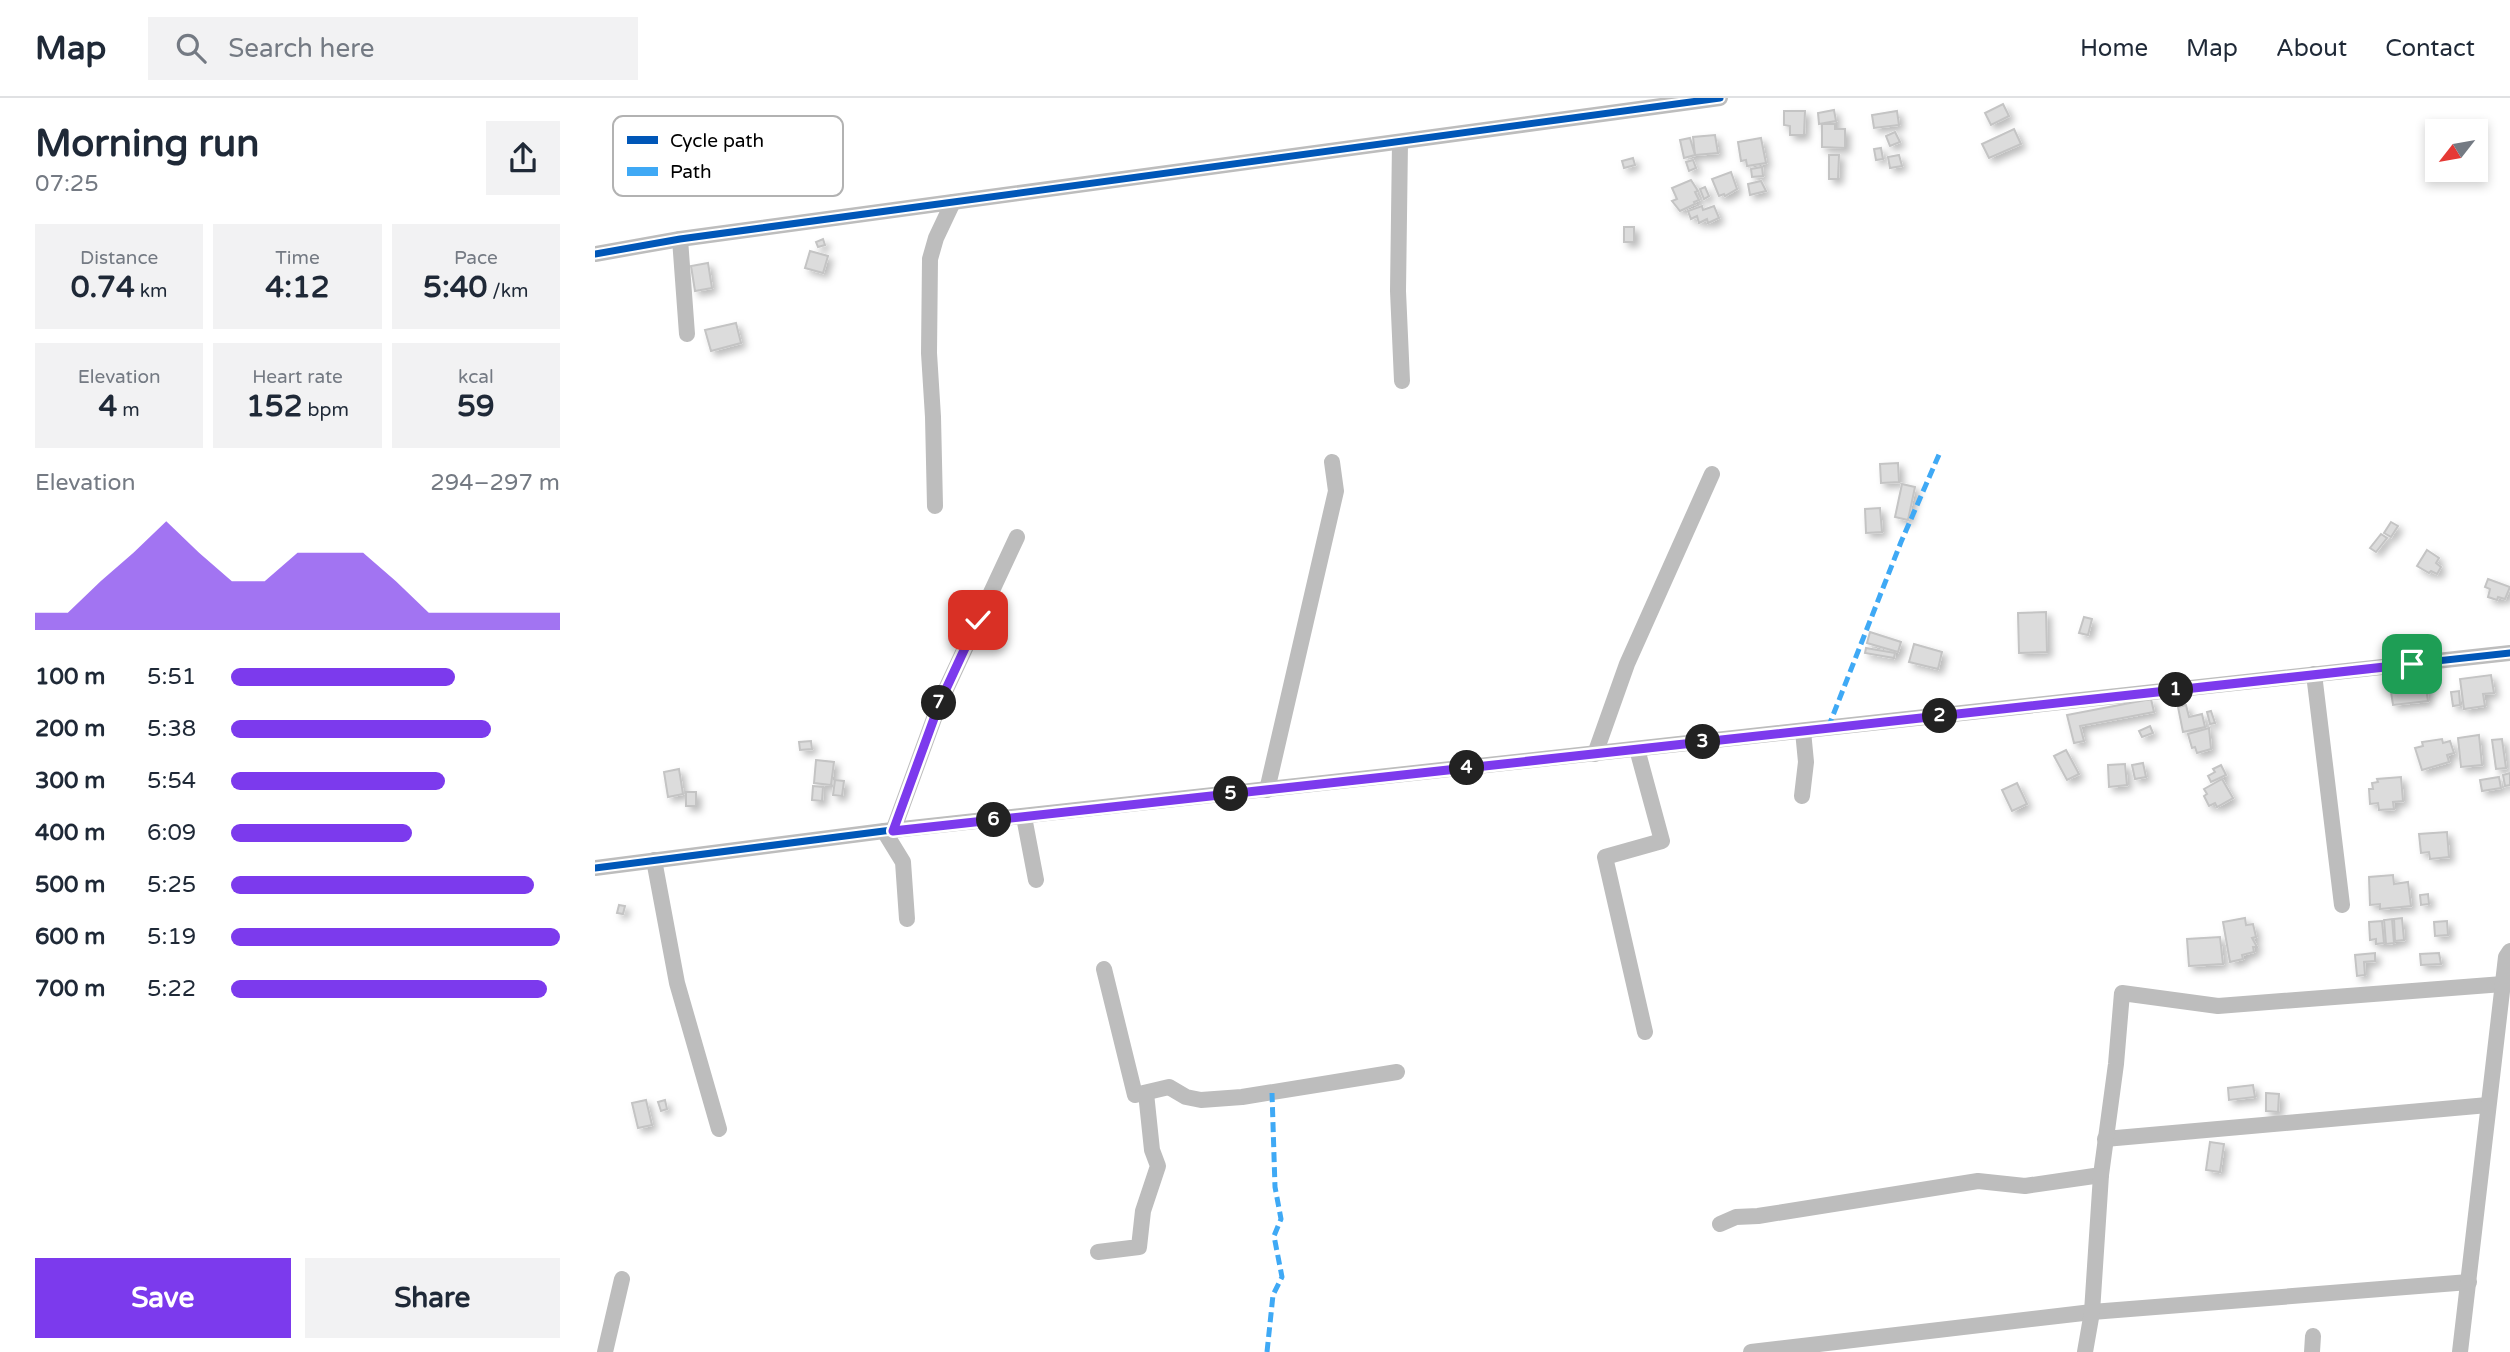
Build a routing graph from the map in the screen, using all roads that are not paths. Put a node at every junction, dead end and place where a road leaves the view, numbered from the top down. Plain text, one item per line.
1 (1720, 98) edge
2 (1400, 142) junction
3 (953, 202) junction
4 (680, 239) junction
5 (595, 254) edge
6 (687, 334) dead end
7 (1402, 381) dead end
8 (1332, 462) dead end
9 (1712, 474) dead end
10 (935, 506) dead end
11 (1017, 537) dead end
12 (2510, 653) edge
13 (2314, 674) junction
14 (1803, 731) junction
15 (1637, 749) junction
16 (1595, 754) junction
17 (1267, 790) junction
18 (1802, 796) dead end
19 (1024, 817) junction
20 (889, 831) junction
21 (654, 860) junction
22 (595, 867) edge
23 (1035, 880) dead end
24 (2342, 905) dead end
25 (907, 919) dead end
26 (2510, 951) edge
27 (1104, 969) dead end
28 (2503, 984) junction
29 (1645, 1032) dead end
30 (1397, 1072) dead end
31 (1146, 1093) junction
32 (2488, 1105) junction
33 (719, 1129) dead end
34 (2105, 1139) junction
35 (2101, 1175) junction
36 (1720, 1224) dead end
37 (1098, 1252) dead end
38 (622, 1279) dead end
39 (2469, 1282) junction
40 (2092, 1312) junction
41 (605, 1352) edge
42 (1751, 1352) edge
43 (2085, 1352) edge
44 (2460, 1352) edge

1 - 2 street
2 - 3 street
2 - 7 street
3 - 4 street
3 - 10 street
4 - 5 street
4 - 6 street
8 - 17 street
9 - 16 street
11 - 20 street
12 - 13 street
13 - 14 street
13 - 24 street
14 - 15 street
14 - 18 street
15 - 16 street
15 - 29 street
16 - 17 street
17 - 19 street
19 - 20 street
19 - 23 street
20 - 21 street
20 - 25 street
21 - 22 street
21 - 33 street
26 - 28 street
27 - 31 street
28 - 32 street
28 - 34 street
30 - 31 street
31 - 37 street
32 - 34 street
32 - 39 street
34 - 35 street
35 - 36 street
35 - 40 street
38 - 41 street
39 - 40 street
39 - 44 street
40 - 42 street
40 - 43 street

